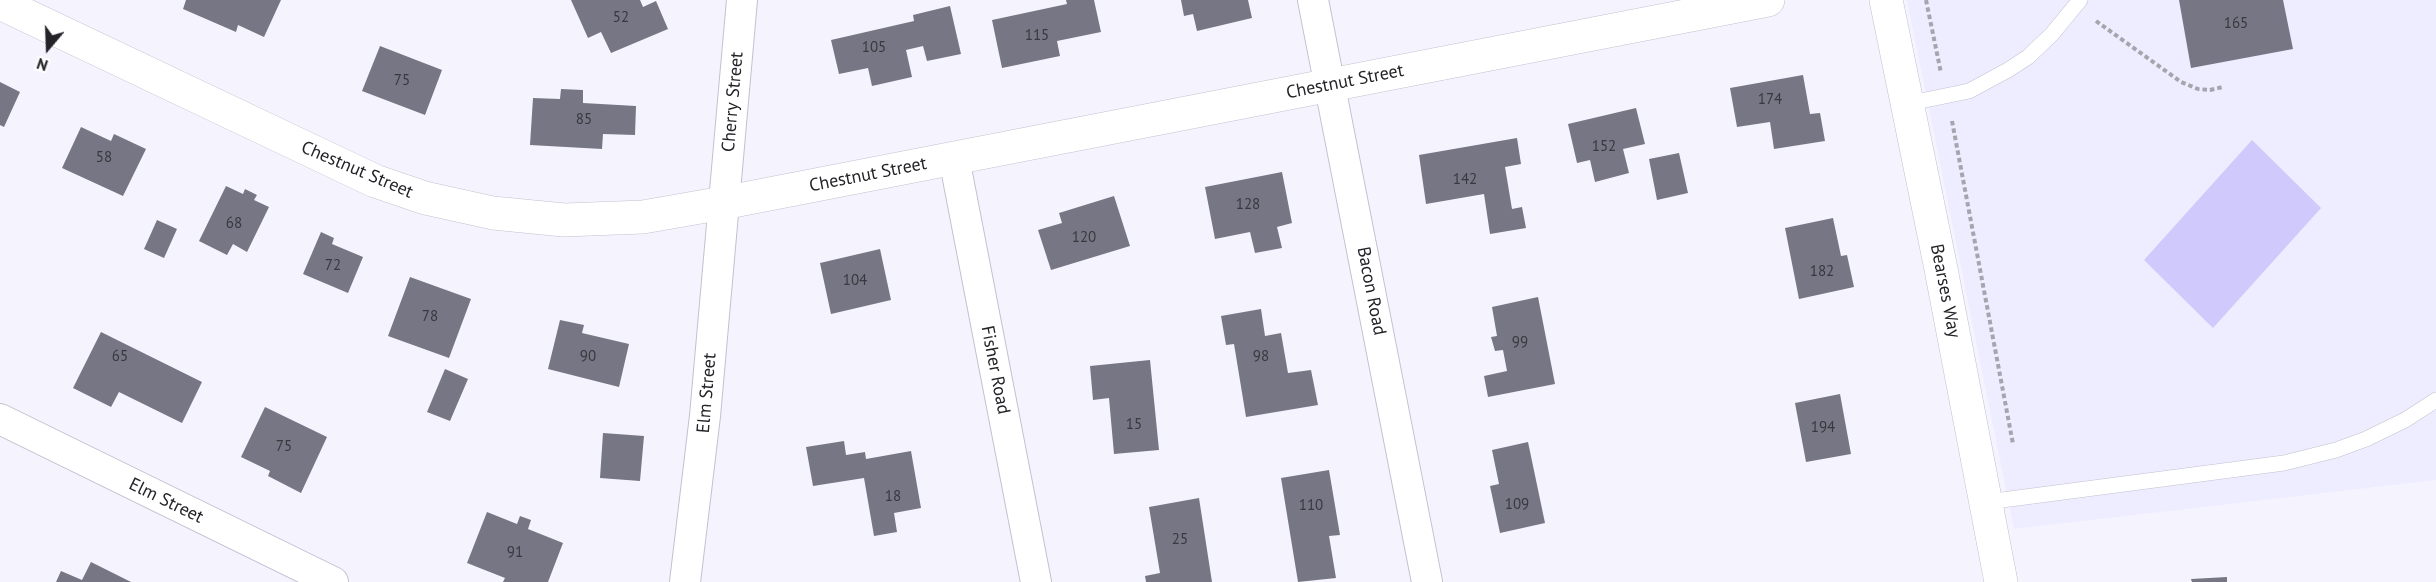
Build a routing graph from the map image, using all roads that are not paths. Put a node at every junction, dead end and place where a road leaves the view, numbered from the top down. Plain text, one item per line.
1 (742, 0) edge
2 (1313, 0) edge
3 (1767, 0) edge
4 (1886, 0) edge
5 (0, 3) edge
6 (2078, 3) edge
7 (1331, 84) junction
8 (1906, 104) junction
9 (954, 158) junction
10 (723, 203) junction
11 (2436, 400) edge
12 (0, 419) edge
13 (1987, 502) junction
14 (333, 582) edge
15 (685, 582) edge
16 (1036, 582) edge
17 (1427, 582) edge
18 (2001, 582) edge

1 - 10 street, Cherry Street
2 - 7 street, Bacon Road
3 - 7 street, Chestnut Street
4 - 8 street, Bearses Way
5 - 10 street, Chestnut Street
6 - 8 lane
7 - 9 street, Chestnut Street
7 - 17 street, Bacon Road
8 - 13 street, Bearses Way
9 - 10 street, Chestnut Street
9 - 16 street, Fisher Road
10 - 15 street, Elm Street
11 - 13 lane
12 - 14 street, Elm Street
13 - 18 street, Bearses Way

